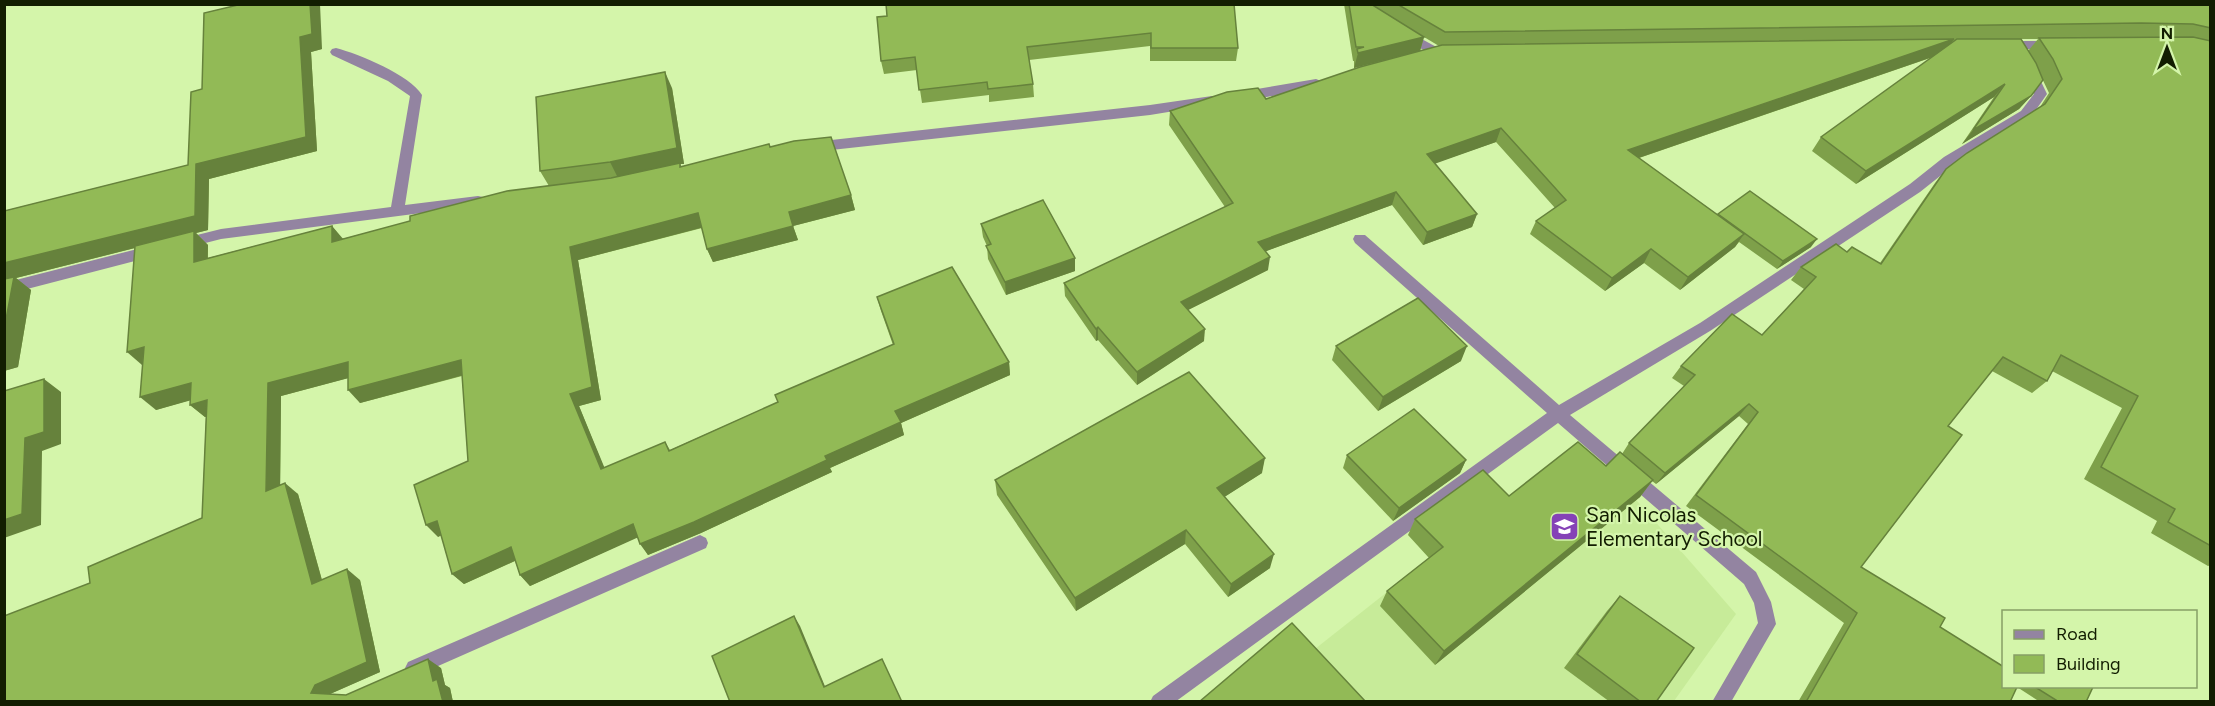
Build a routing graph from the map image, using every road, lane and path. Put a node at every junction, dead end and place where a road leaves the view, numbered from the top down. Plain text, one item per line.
1 (1391, 26) edge
2 (2071, 44) edge
3 (1991, 45) edge
4 (2014, 45) junction
5 (336, 52) dead end
6 (1415, 59) edge
7 (1325, 82) edge
8 (803, 147) edge
9 (494, 199) edge
10 (397, 211) junction
11 (1360, 238) dead end
12 (4, 289) edge
13 (1558, 414) junction
14 (700, 543) dead end
15 (401, 674) edge
16 (1159, 702) edge
17 (1721, 702) edge

1 - 6 street
2 - 4 street
3 - 4 street
4 - 13 street
5 - 10 street
7 - 8 street
9 - 10 street
10 - 12 street
11 - 13 street
13 - 16 street
13 - 17 street
14 - 15 street

